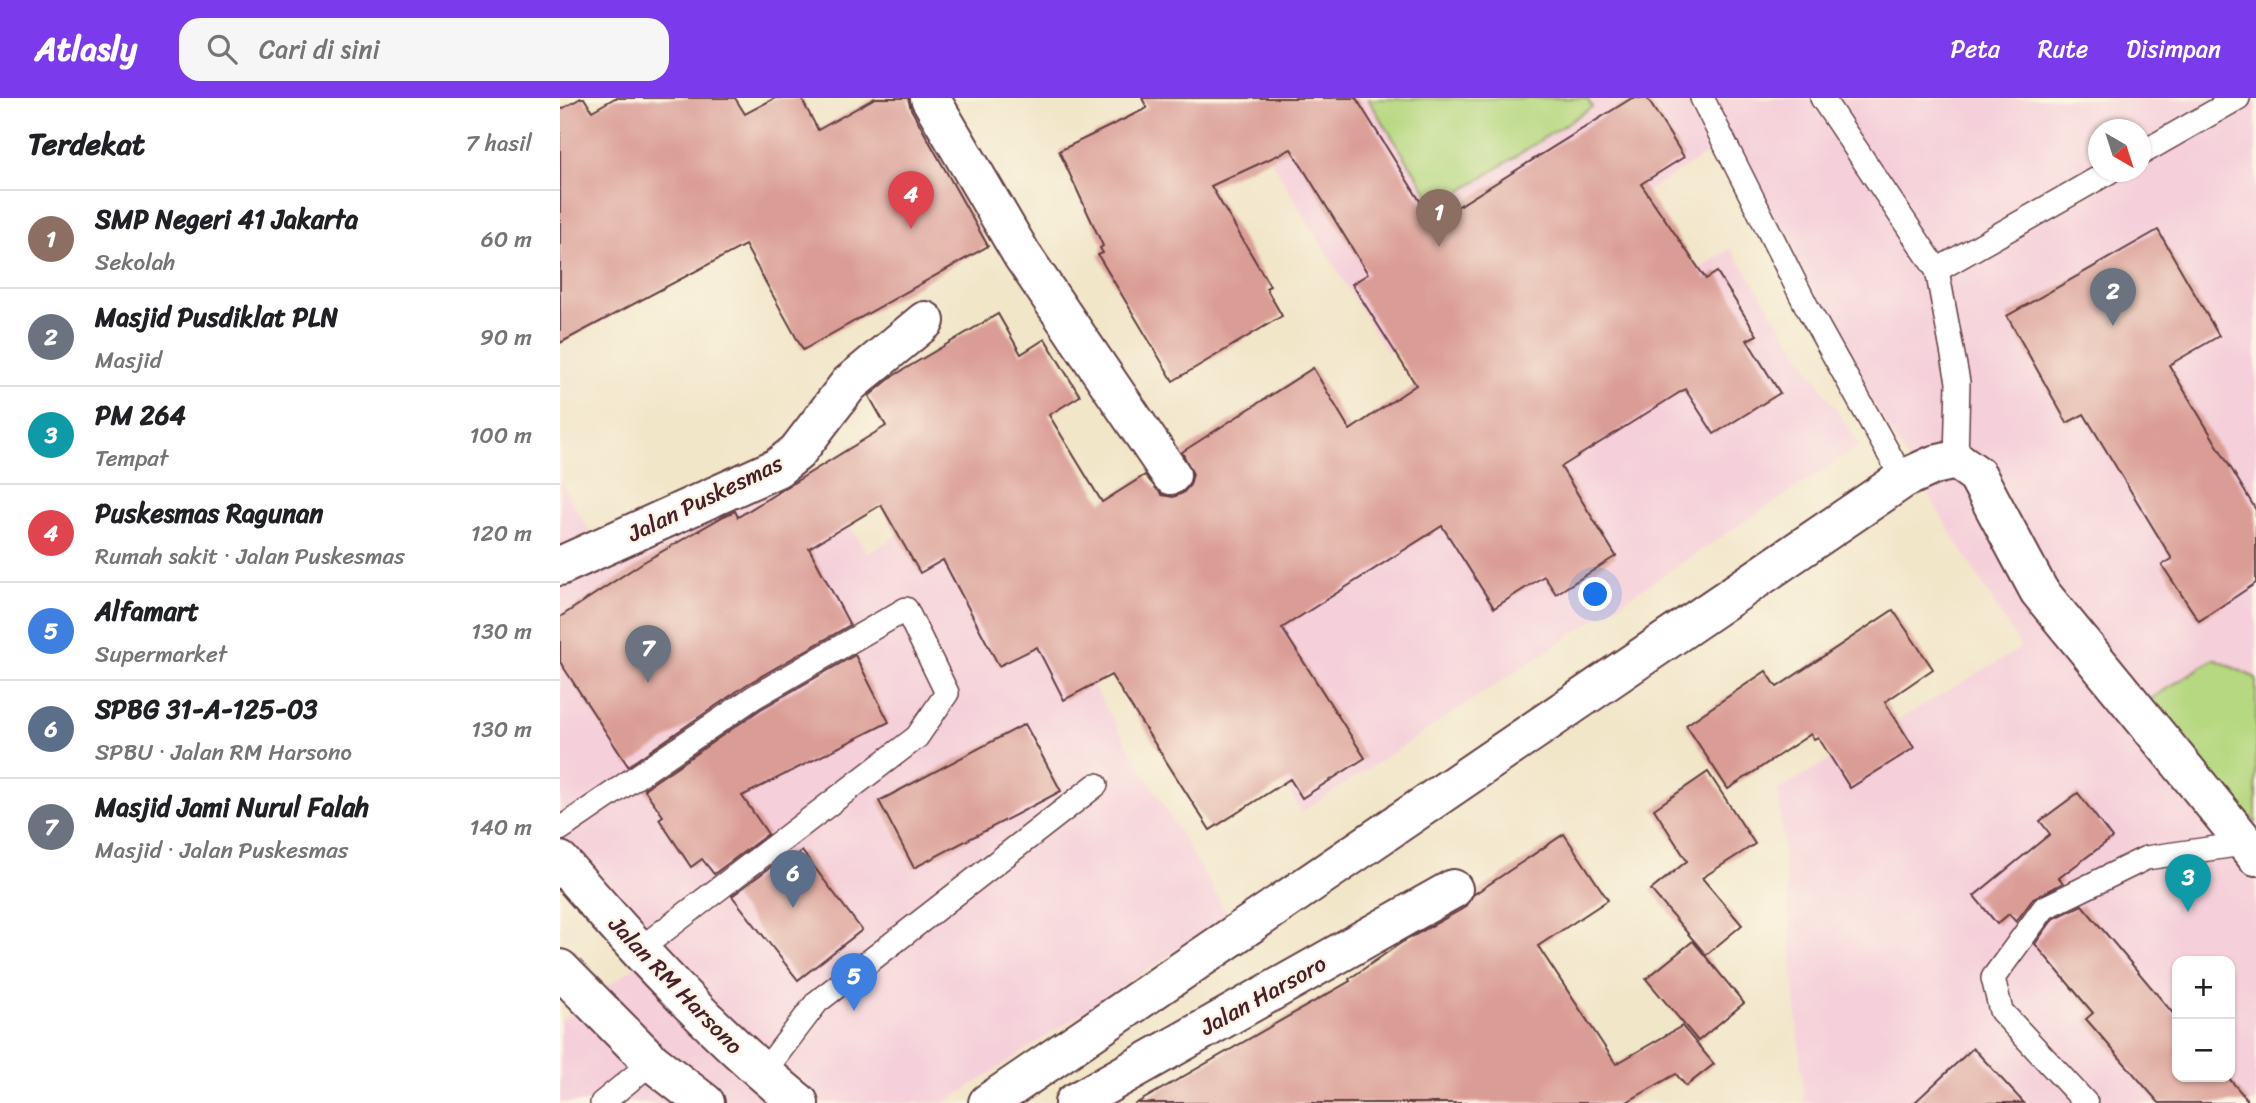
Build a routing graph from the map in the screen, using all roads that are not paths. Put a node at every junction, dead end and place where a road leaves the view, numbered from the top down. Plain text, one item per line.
1 (930, 98) edge
2 (1702, 98) edge
3 (1822, 98) edge
4 (2238, 98) edge
5 (2210, 105) edge
6 (2151, 146) edge
7 (2091, 182) edge
8 (1937, 270) junction
9 (925, 321) dead end
10 (1956, 460) junction
11 (1171, 475) dead end
12 (1903, 479) junction
13 (560, 566) edge
14 (1097, 785) dead end
15 (560, 829) edge
16 (2250, 850) edge
17 (560, 861) edge
18 (1452, 889) dead end
19 (640, 949) junction
20 (560, 969) edge
21 (652, 1062) junction
22 (763, 1073) junction
23 (602, 1103) edge
24 (705, 1103) edge
25 (799, 1103) edge
26 (988, 1103) edge
27 (1074, 1103) edge
28 (2086, 1103) edge

1 - 11 street
2 - 12 lane
3 - 8 lane
4 - 5 lane
5 - 6 lane
7 - 8 lane
8 - 10 lane
9 - 13 street, Jalan Puskesmas
10 - 12 street
10 - 16 street
12 - 26 street
14 - 22 lane
15 - 19 lane
16 - 28 lane
17 - 19 street, Jalan RM Harsono
18 - 27 street, Jalan Harsoro
19 - 22 street, Jalan RM Harsono
20 - 21 street
21 - 23 lane
21 - 24 street
22 - 25 street, Jalan RM Harsono

